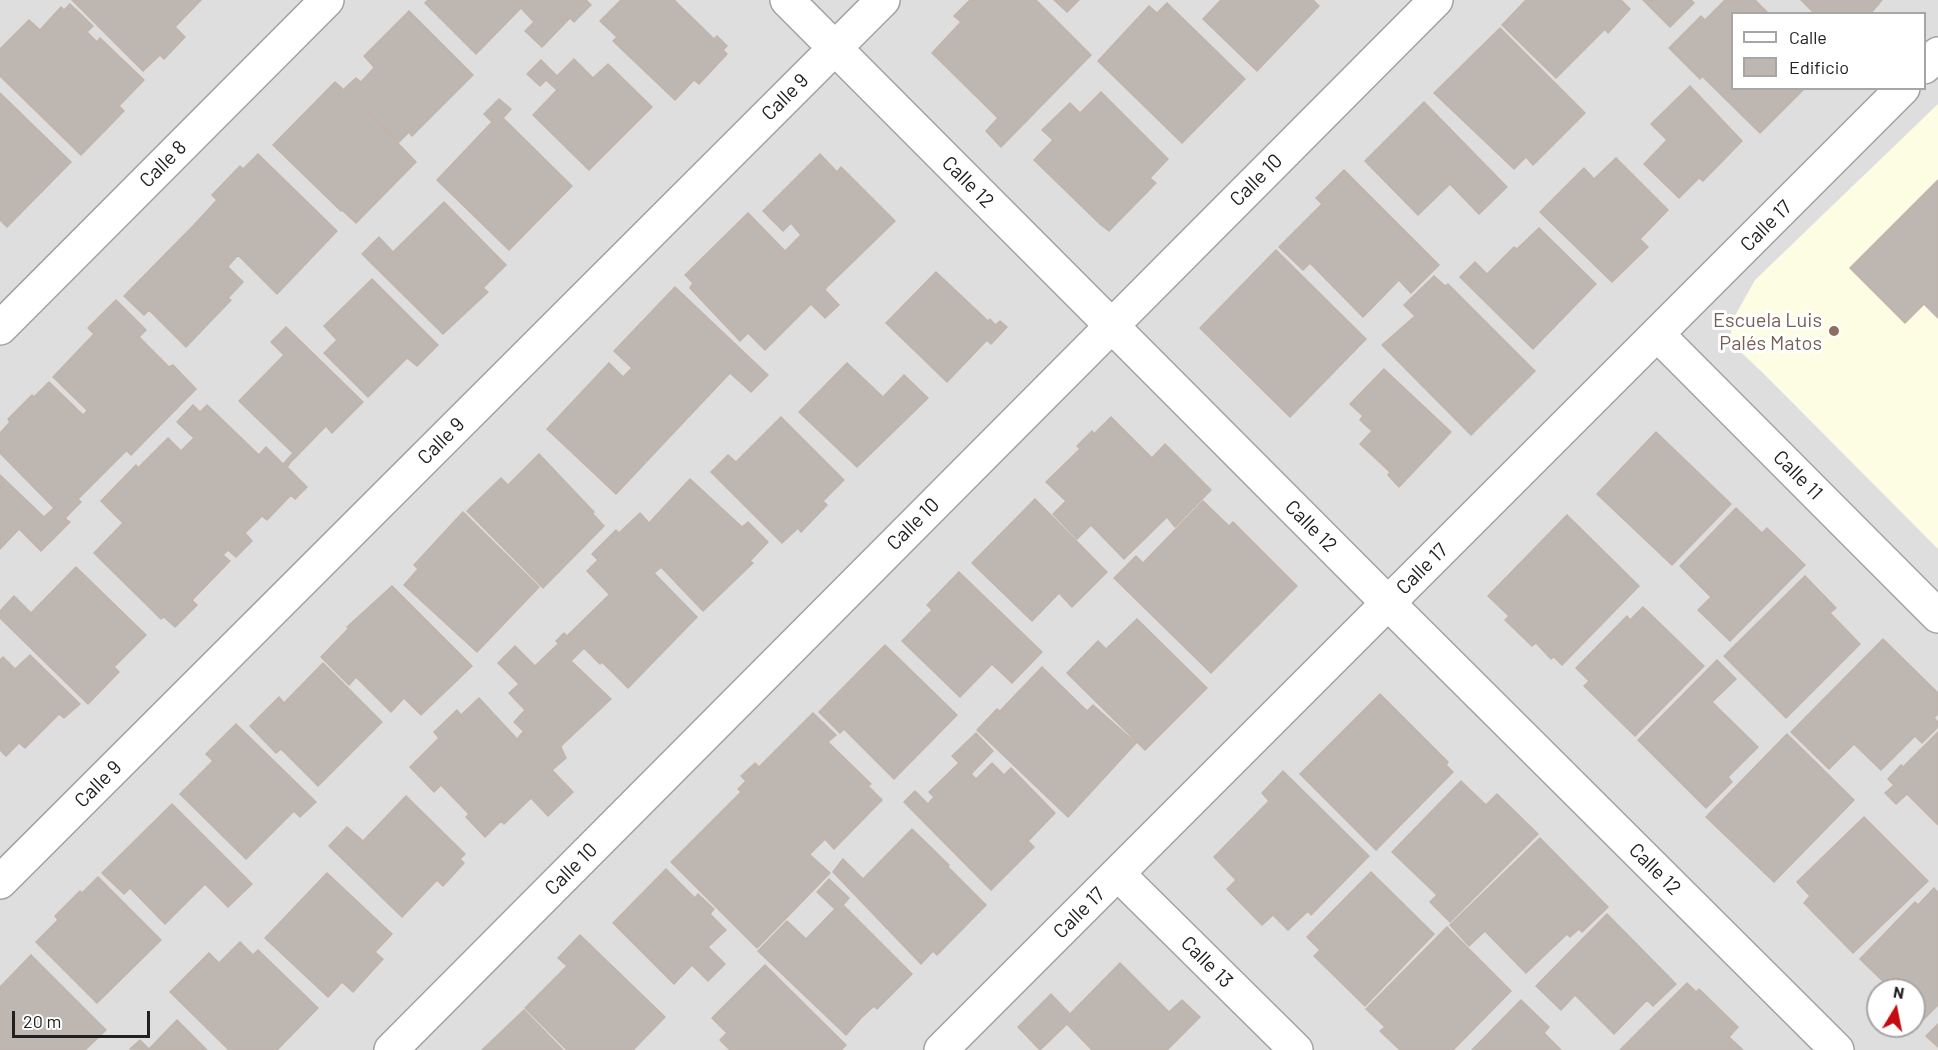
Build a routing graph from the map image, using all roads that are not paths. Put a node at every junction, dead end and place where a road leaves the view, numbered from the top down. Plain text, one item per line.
1 (327, 0) edge
2 (787, 0) edge
3 (883, 0) edge
4 (1436, 0) edge
5 (835, 48) junction
6 (1938, 54) edge
7 (1926, 65) edge
8 (1901, 90) edge
9 (1110, 326) junction
10 (0, 328) edge
11 (1658, 334) junction
12 (1388, 603) junction
13 (1938, 616) edge
14 (1118, 874) junction
15 (0, 882) edge
16 (391, 1050) edge
17 (942, 1050) edge
18 (1296, 1050) edge
19 (1837, 1050) edge

1 - 10 street, Calle 8
2 - 5 street, Calle 12
3 - 5 street, Calle 9
4 - 9 street, Calle 10
5 - 9 street, Calle 12
5 - 15 street, Calle 9
6 - 7 street
8 - 11 street, Calle 17
9 - 12 street, Calle 12
9 - 16 street, Calle 10
11 - 12 street, Calle 17
11 - 13 street, Calle 11
12 - 14 street, Calle 17
12 - 19 street, Calle 12
14 - 17 street, Calle 17
14 - 18 street, Calle 13

